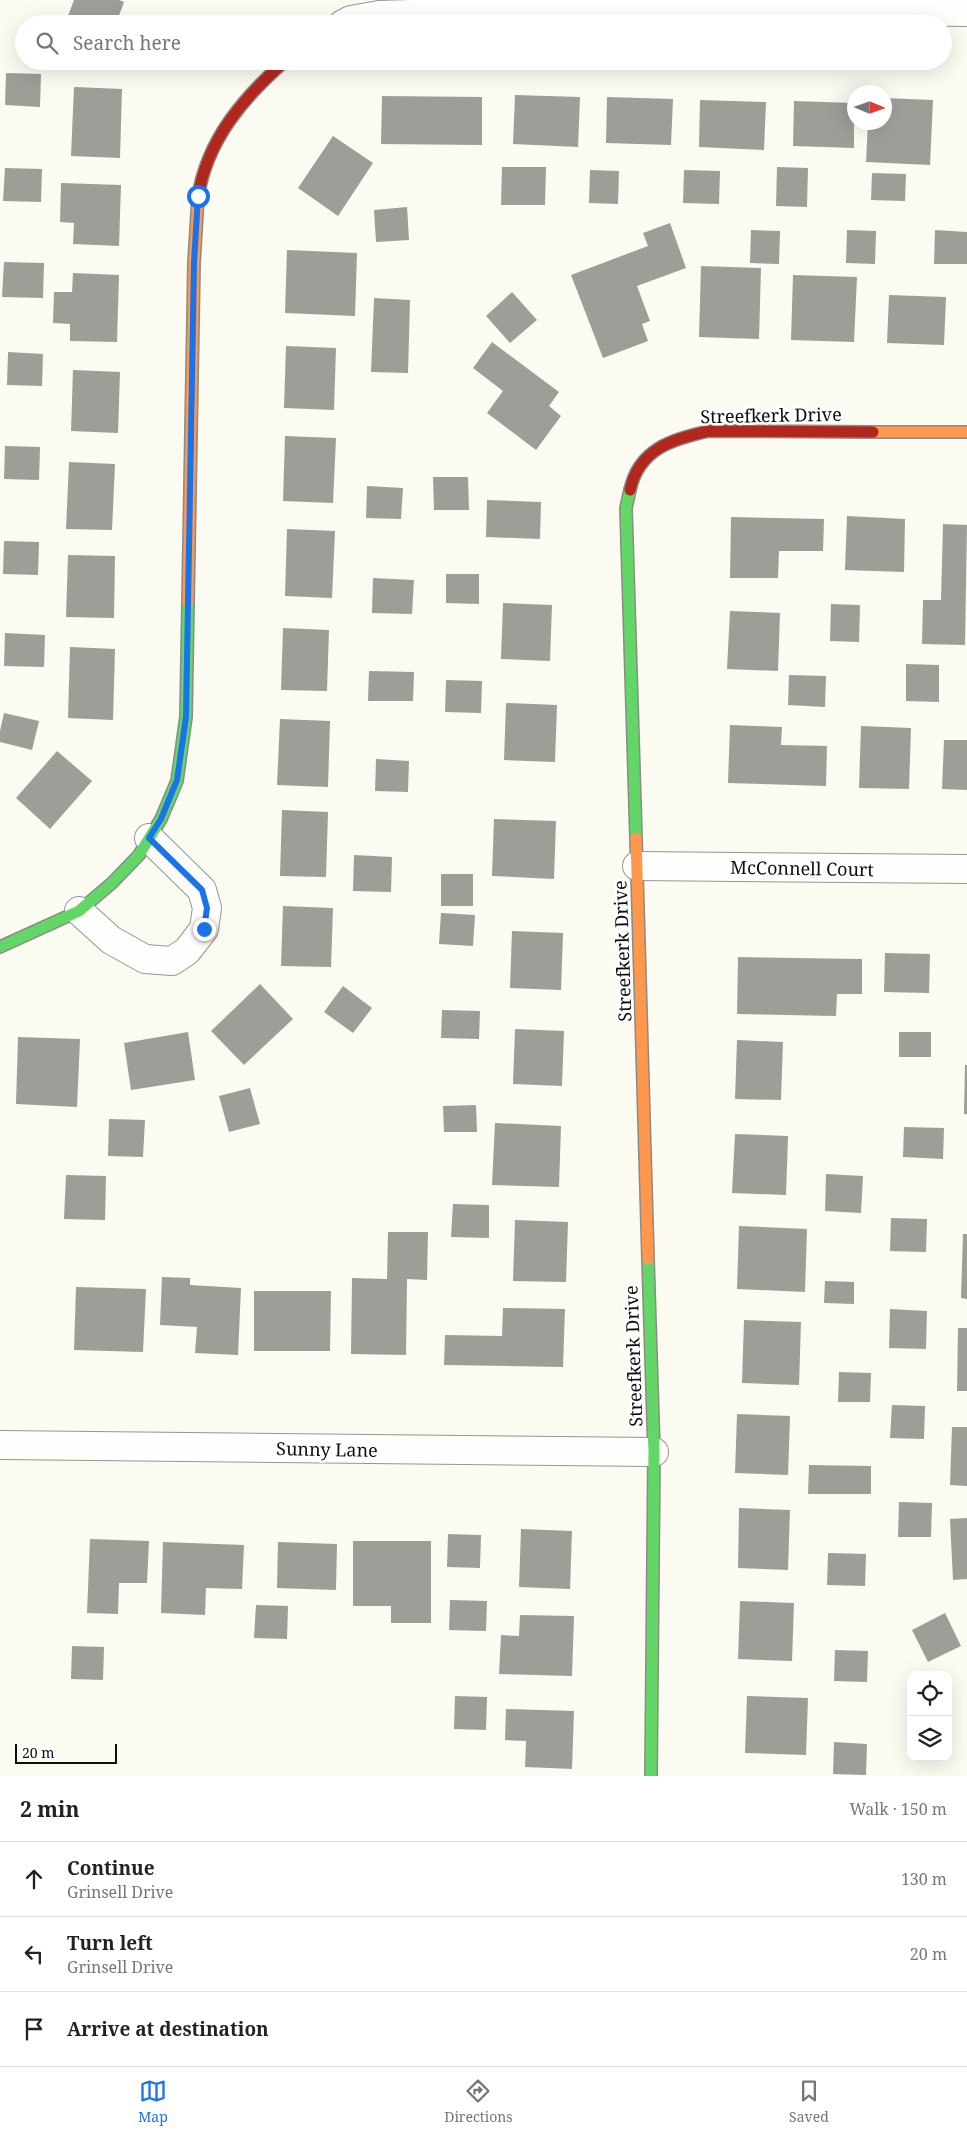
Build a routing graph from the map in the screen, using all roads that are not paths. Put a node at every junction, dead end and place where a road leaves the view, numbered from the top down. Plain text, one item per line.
1 (967, 12) edge
2 (379, 15) edge
3 (276, 70) edge
4 (967, 432) edge
5 (149, 838) junction
6 (637, 866) junction
7 (967, 870) edge
8 (79, 911) junction
9 (0, 947) edge
10 (0, 1445) edge
11 (654, 1452) junction
12 (651, 1776) edge

1 - 2 street
3 - 5 street
4 - 6 street, Streefkerk Drive
5 - 8 street
5 - 8 street
6 - 7 street, McConnell Court
6 - 11 street, Streefkerk Drive
8 - 9 street
10 - 11 street, Sunny Lane
11 - 12 street, Streefkerk Drive

